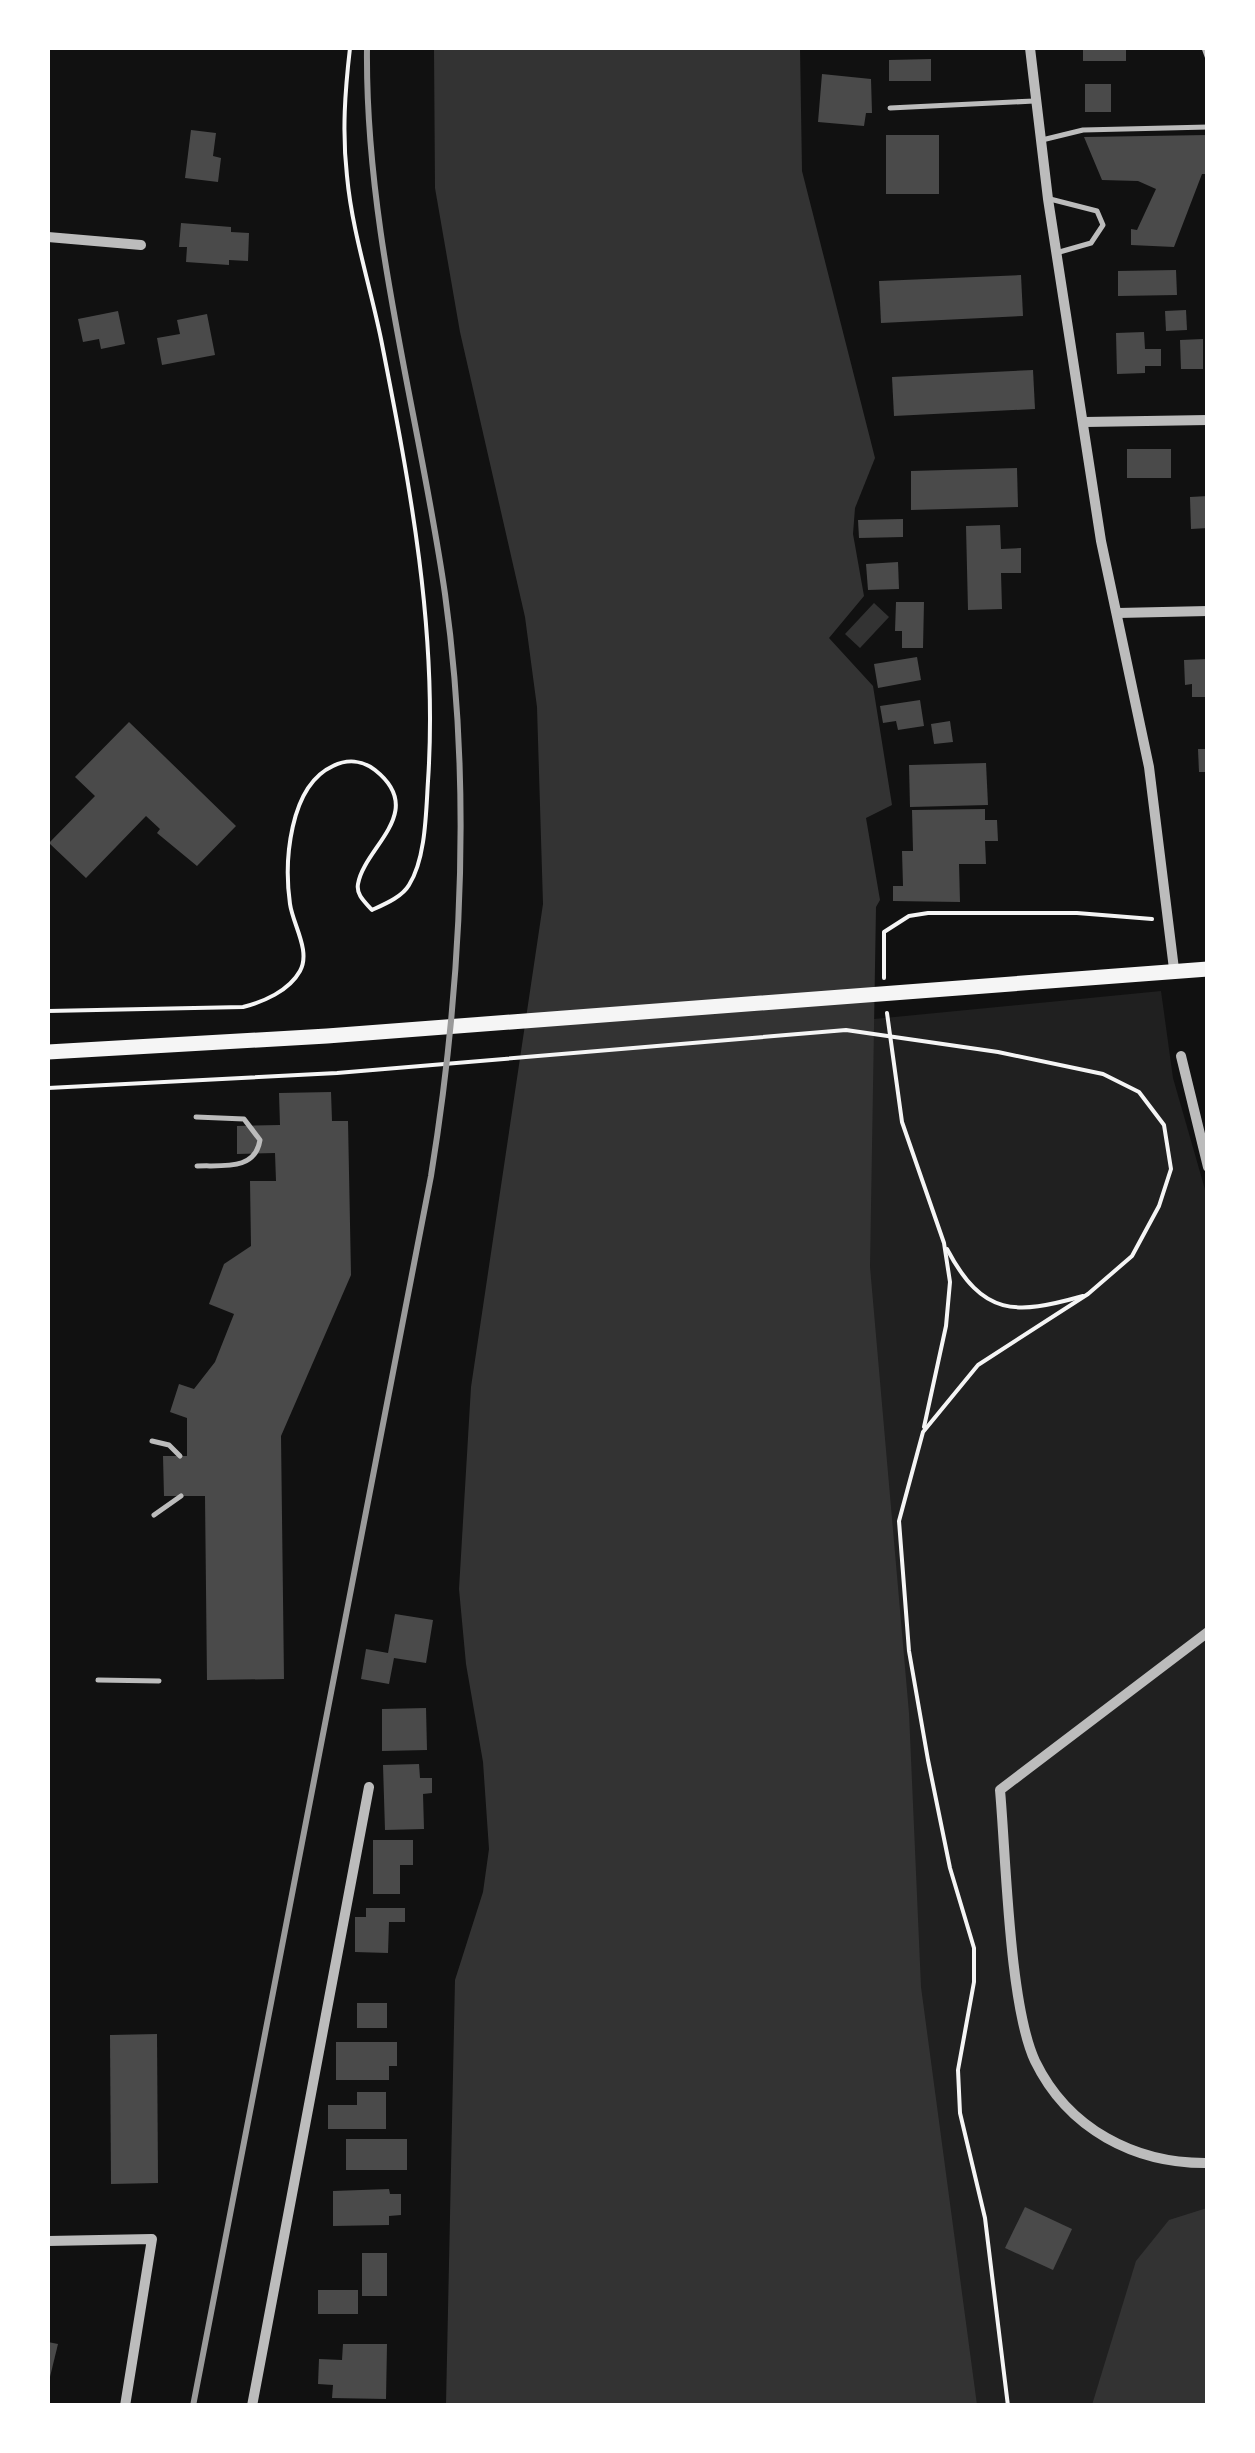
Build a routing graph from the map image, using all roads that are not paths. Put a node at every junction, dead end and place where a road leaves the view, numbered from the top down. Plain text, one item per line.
1 (1030, 48) edge
2 (1204, 48) edge
3 (1208, 59) edge
4 (1034, 101) junction
5 (890, 108) dead end
6 (1208, 127) edge
7 (1040, 140) junction
8 (1048, 198) junction
9 (48, 236) edge
10 (141, 245) dead end
11 (1056, 253) junction
12 (1208, 420) edge
13 (1085, 422) junction
14 (1118, 612) junction
15 (1208, 612) edge
16 (1174, 969) junction
17 (1208, 969) edge
18 (48, 1052) edge
19 (1181, 1056) dead end
20 (196, 1117) dead end
21 (197, 1166) dead end
22 (1208, 1167) edge
23 (152, 1441) dead end
24 (180, 1456) dead end
25 (181, 1496) dead end
26 (154, 1516) dead end
27 (1208, 1632) edge
28 (98, 1680) dead end
29 (159, 1681) dead end
30 (369, 1787) dead end
31 (1208, 2163) edge
32 (48, 2241) edge
33 (124, 2406) edge
34 (252, 2406) edge

1 - 4 street
2 - 3 lane
4 - 5 lane
4 - 7 street
6 - 7 lane
7 - 8 street
8 - 11 street
8 - 11 lane
9 - 10 street
11 - 13 street
12 - 13 street
13 - 14 street
14 - 15 street
14 - 16 street
16 - 17 main road
16 - 18 main road
19 - 22 street
20 - 21 lane
23 - 24 lane
25 - 26 lane
27 - 31 street
28 - 29 lane
30 - 34 street
32 - 33 street

